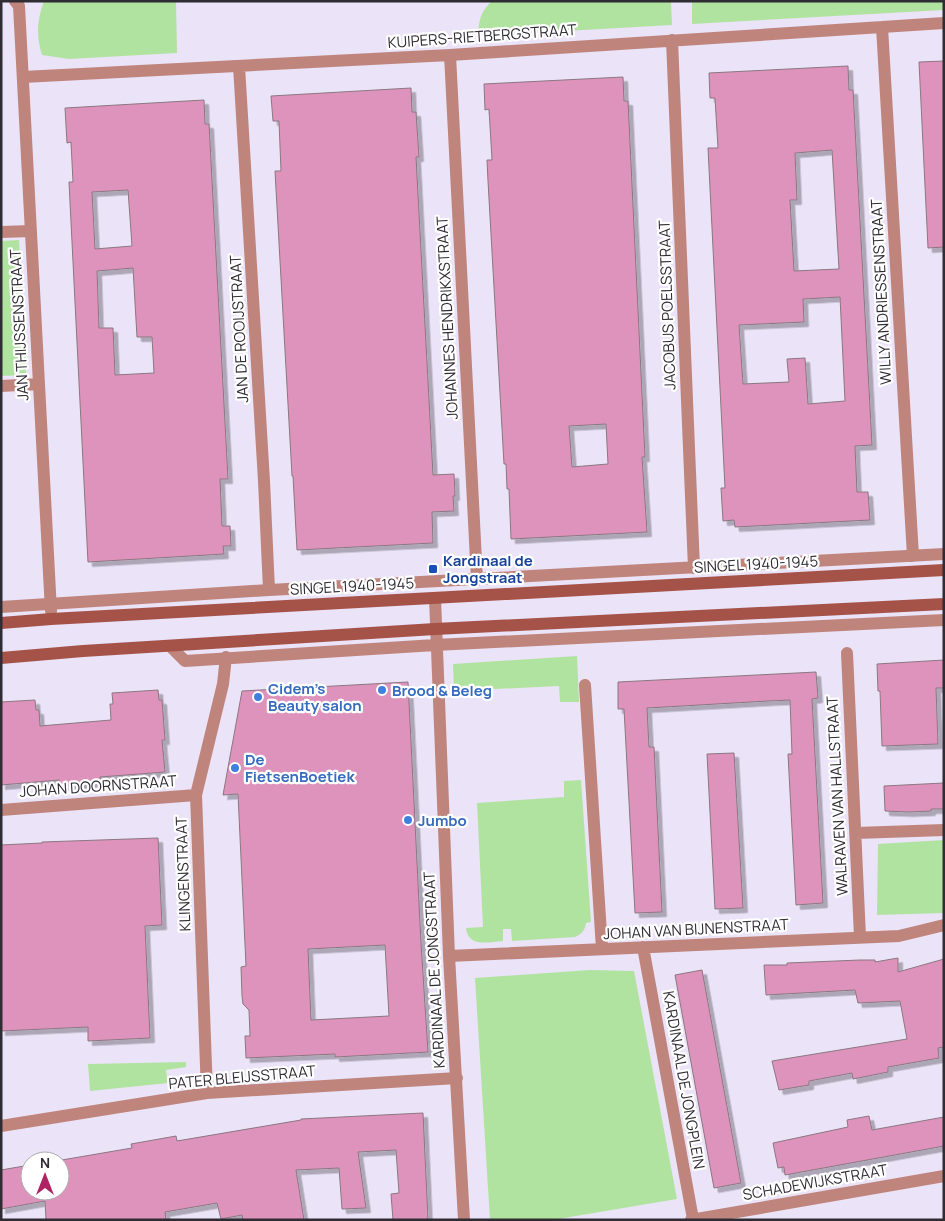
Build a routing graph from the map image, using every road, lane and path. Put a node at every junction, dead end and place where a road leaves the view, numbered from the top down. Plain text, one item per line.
1 (14, 1) edge
2 (944, 23) edge
3 (882, 27) junction
4 (672, 40) junction
5 (450, 55) junction
6 (239, 66) junction
7 (23, 77) junction
8 (31, 231) junction
9 (1, 232) edge
10 (39, 384) junction
11 (1, 386) edge
12 (944, 554) edge
13 (913, 556) junction
14 (694, 568) junction
15 (944, 570) edge
16 (478, 580) junction
17 (268, 590) junction
18 (435, 598) junction
19 (50, 603) junction
20 (944, 604) edge
21 (1, 607) edge
22 (51, 619) junction
23 (944, 620) edge
24 (1, 623) edge
25 (435, 630) junction
26 (435, 645) junction
27 (170, 646) junction
28 (847, 653) dead end
29 (1, 658) edge
30 (226, 658) junction
31 (585, 685) dead end
32 (196, 795) junction
33 (1, 810) edge
34 (944, 830) edge
35 (856, 833) junction
36 (944, 925) edge
37 (860, 938) junction
38 (643, 947) junction
39 (602, 949) junction
40 (449, 956) junction
41 (457, 1078) junction
42 (207, 1093) junction
43 (1, 1126) edge
44 (944, 1176) edge
45 (464, 1220) edge
46 (692, 1220) edge

1 - 7 street, JAN THIJSSENSTRAAT
2 - 3 street, KUIPERS-RIETBERGSTRAAT
3 - 4 street, KUIPERS-RIETBERGSTRAAT
3 - 13 street, WILLY ANDRIESSENSTRAAT
4 - 5 street, KUIPERS-RIETBERGSTRAAT
4 - 14 street, JACOBUS POELSSTRAAT
5 - 6 street, KUIPERS-RIETBERGSTRAAT
5 - 16 street, JOHANNES HENDRIKXSTRAAT
6 - 7 street, KUIPERS-RIETBERGSTRAAT
6 - 17 street, JAN DE ROOIJSTRAAT
7 - 8 street, JAN THIJSSENSTRAAT
8 - 9 street
8 - 10 street, JAN THIJSSENSTRAAT
10 - 11 street
10 - 19 street, JAN THIJSSENSTRAAT
12 - 13 street, SINGEL 1940-1945
13 - 14 street, SINGEL 1940-1945
14 - 16 street, SINGEL 1940-1945
15 - 18 main road, SINGEL 1940-1945
16 - 17 street, SINGEL 1940-1945
17 - 19 street, SINGEL 1940-1945
18 - 22 main road, SINGEL 1940-1945
18 - 25 street, KARDINAAL DE JONGSTRAAT
19 - 21 street, SINGEL 1940-1945
19 - 22 street, JAN THIJSSENSTRAAT
20 - 25 main road
22 - 24 main road, SINGEL 1940-1945
23 - 26 street
25 - 26 street, KARDINAAL DE JONGSTRAAT
25 - 27 main road
26 - 30 street
26 - 40 street, KARDINAAL DE JONGSTRAAT
27 - 29 main road
27 - 30 street
28 - 35 street, WALRAVEN VAN HALLSTRAAT
30 - 32 street, KLINGENSTRAAT
31 - 39 street
32 - 33 street, JOHAN DOORNSTRAAT
32 - 42 street, KLINGENSTRAAT
34 - 35 street
35 - 37 street, WALRAVEN VAN HALLSTRAAT
36 - 37 street, JOHAN VAN BIJNENSTRAAT
37 - 38 street, JOHAN VAN BIJNENSTRAAT
38 - 39 street, JOHAN VAN BIJNENSTRAAT
38 - 46 street, KARDINAAL DE JONGPLEIN
39 - 40 street, JOHAN VAN BIJNENSTRAAT
40 - 41 street, KARDINAAL DE JONGSTRAAT
41 - 42 street, PATER BLEIJSSTRAAT
41 - 45 street, KARDINAAL DE JONGSTRAAT
42 - 43 street, PATER BLEIJSSTRAAT
44 - 46 street, SCHADEWIJKSTRAAT

